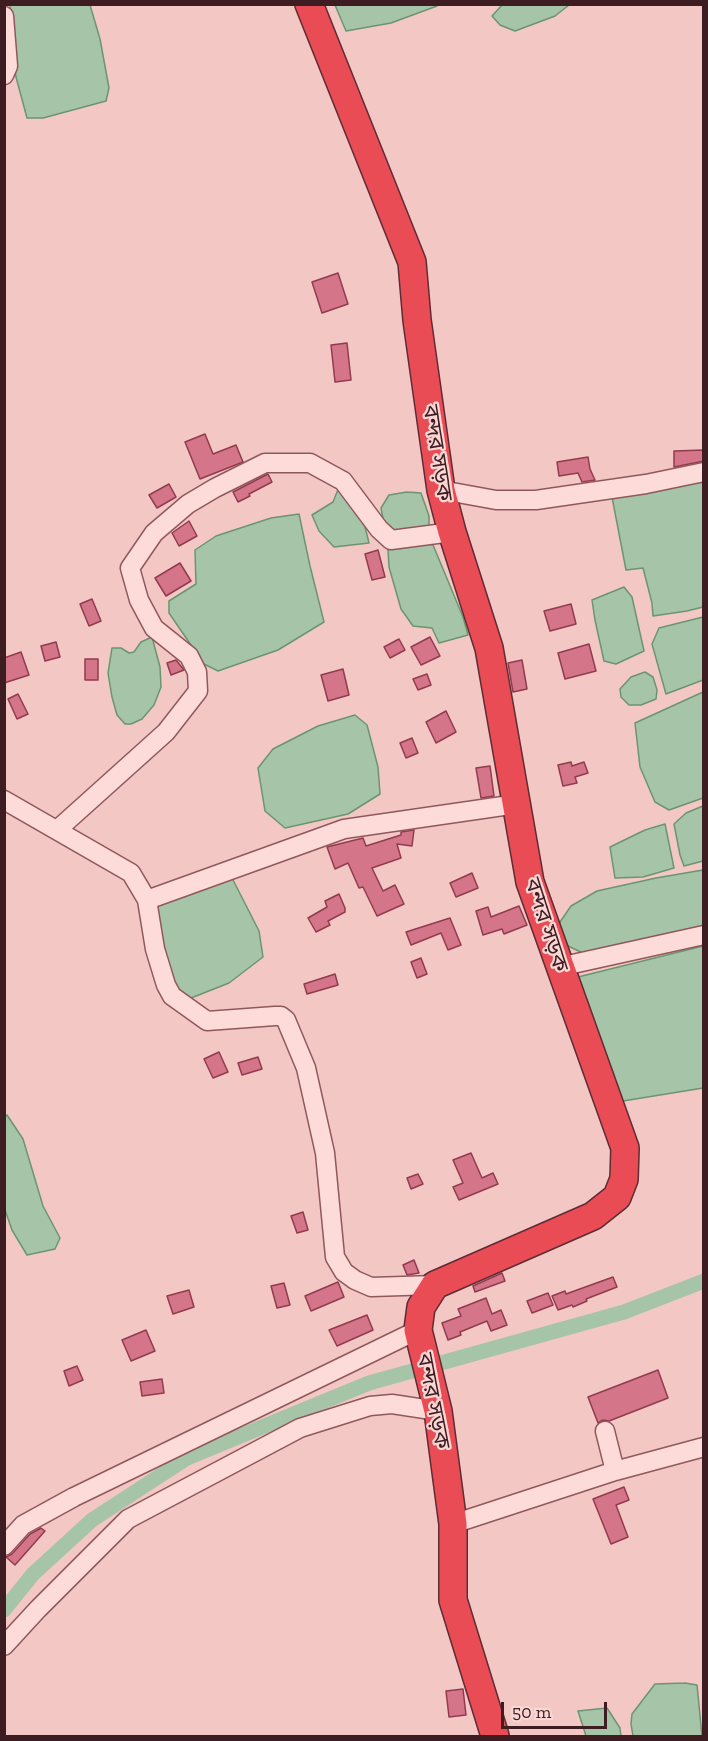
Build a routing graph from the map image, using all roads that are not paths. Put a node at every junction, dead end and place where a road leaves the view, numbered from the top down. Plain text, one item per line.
1 (309, 4) edge
2 (4, 16) edge
3 (4, 75) edge
4 (704, 472) edge
5 (441, 490) junction
6 (452, 532) junction
7 (4, 800) edge
8 (518, 804) junction
9 (57, 830) junction
10 (147, 900) junction
11 (704, 935) edge
12 (559, 966) junction
13 (435, 1285) junction
14 (419, 1337) junction
15 (436, 1405) junction
16 (604, 1431) dead end
17 (704, 1447) edge
18 (615, 1471) junction
19 (453, 1524) junction
20 (4, 1546) edge
21 (4, 1646) edge
22 (495, 1737) edge

1 - 5 highway, বন্দর সড়ক
2 - 3 street
4 - 5 street
5 - 6 highway, বন্দর সড়ক
6 - 8 highway, বন্দর সড়ক
6 - 9 street
7 - 9 street
8 - 10 street
8 - 12 highway, বন্দর সড়ক
9 - 10 street
10 - 13 street
11 - 12 street
12 - 13 highway, বন্দর সড়ক
13 - 14 highway, বন্দর সড়ক
14 - 15 highway, বন্দর সড়ক
14 - 20 street
15 - 19 highway, বন্দর সড়ক
15 - 21 street
16 - 18 street
17 - 18 street
18 - 19 street
19 - 22 highway, বন্দর সড়ক

